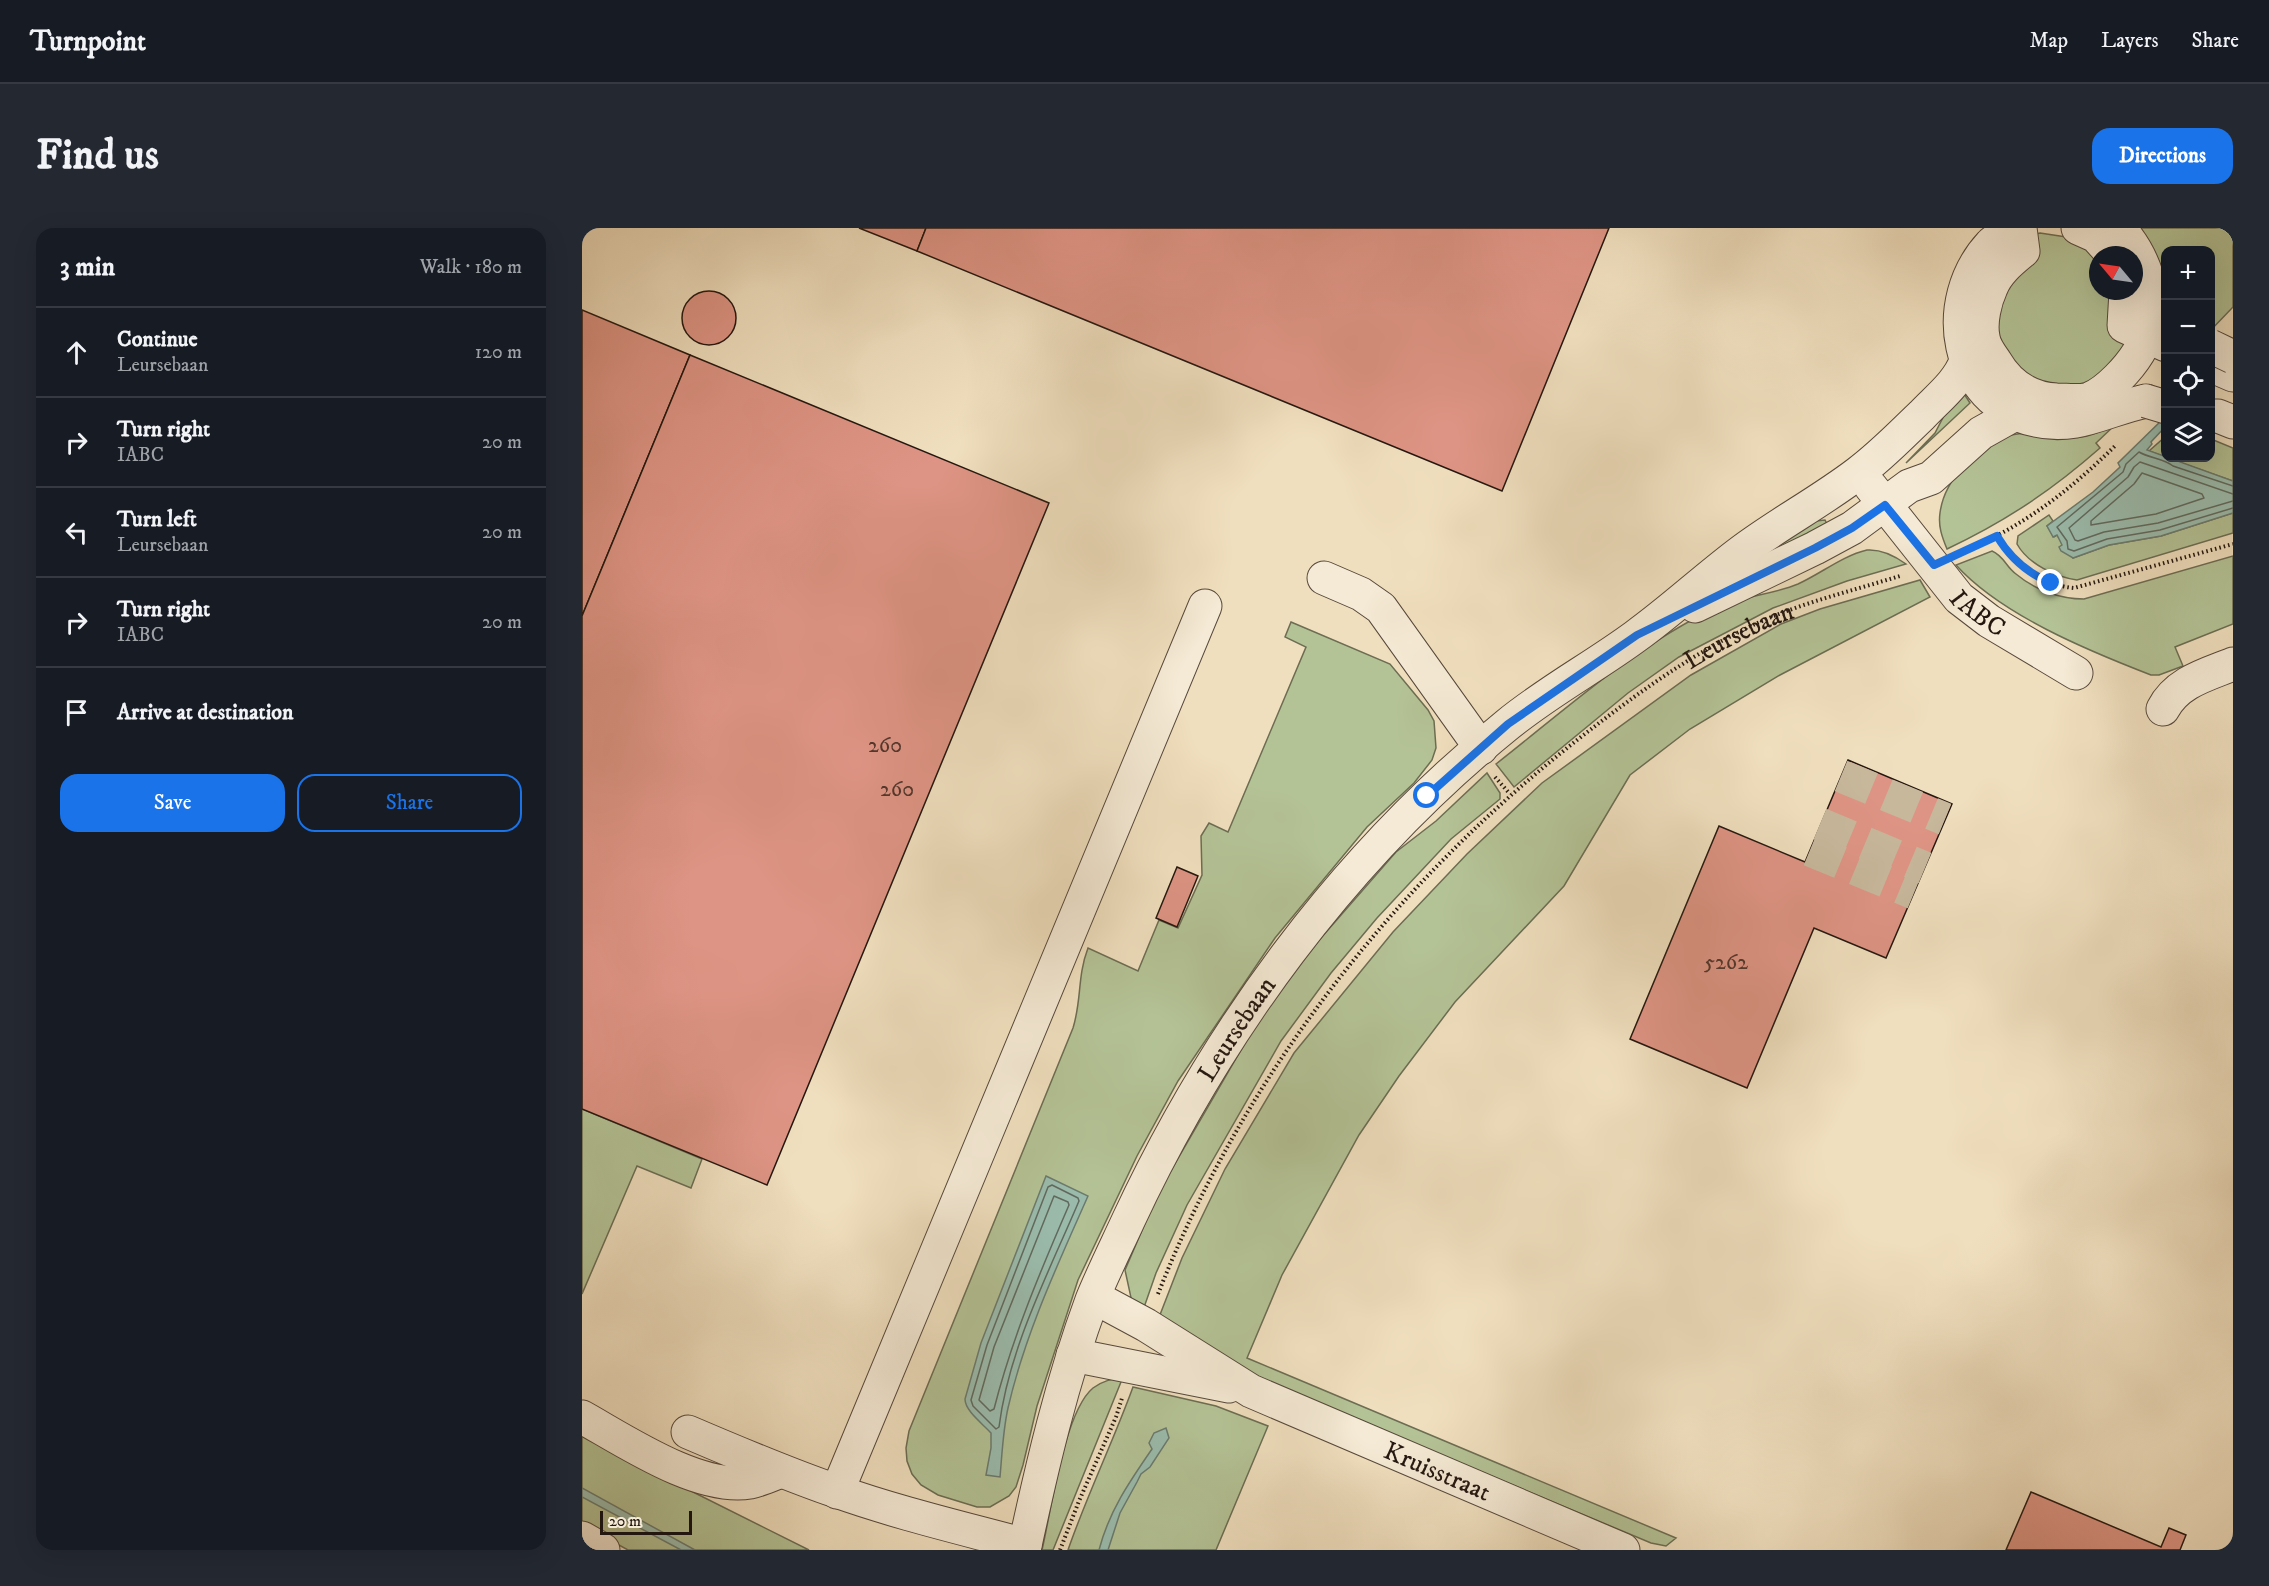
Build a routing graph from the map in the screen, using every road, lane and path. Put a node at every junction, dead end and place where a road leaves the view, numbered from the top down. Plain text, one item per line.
1 (2078, 228) edge
2 (2118, 228) edge
3 (2009, 230) edge
4 (2105, 246) edge
5 (2125, 300) edge
6 (2158, 331) edge
7 (2215, 352) edge
8 (1966, 361) junction
9 (2227, 368) edge
10 (2005, 397) junction
11 (2142, 401) edge
12 (1860, 472) junction
13 (1897, 496) junction
14 (1997, 536) junction
15 (2233, 544) edge
16 (1934, 565) junction
17 (1324, 578) dead end
18 (1205, 606) dead end
19 (1637, 635) junction
20 (2233, 664) edge
21 (2076, 673) dead end
22 (2233, 685) edge
23 (1481, 748) junction
24 (1094, 1297) junction
25 (1146, 1325) junction
26 (1073, 1355) junction
27 (1132, 1366) junction
28 (1251, 1391) junction
29 (582, 1417) edge
30 (688, 1432) dead end
31 (781, 1471) junction
32 (837, 1492) junction
33 (582, 1538) edge
34 (1025, 1547) edge
35 (603, 1550) edge
36 (1060, 1550) edge
37 (1623, 1550) edge

1 - 4 street
2 - 6 street
3 - 8 street
3 - 10 street
5 - 6 street
6 - 11 street
7 - 9 street, bridge
8 - 10 street
8 - 12 street, Leursebaan
10 - 11 street
10 - 13 street, Leursebaan
11 - 14 path, Leursebaan
12 - 13 street, IABC
12 - 19 street, Leursebaan
13 - 16 street, IABC
13 - 19 street, Leursebaan
14 - 15 path
14 - 16 path, Leursebaan
16 - 21 street, IABC
16 - 25 path, Leursebaan
17 - 23 street
18 - 32 street
19 - 23 street, Leursebaan
20 - 22 street
23 - 24 street, Leursebaan
24 - 25 street, Kruisstraat
24 - 26 street, Leursebaan
25 - 28 street, Kruisstraat
26 - 27 street, Kruisstraat
26 - 34 street, Leursebaan
27 - 28 street, Kruisstraat
27 - 36 path
28 - 37 street, Kruisstraat
29 - 31 street
30 - 31 street
31 - 32 street
32 - 34 street
33 - 35 street

